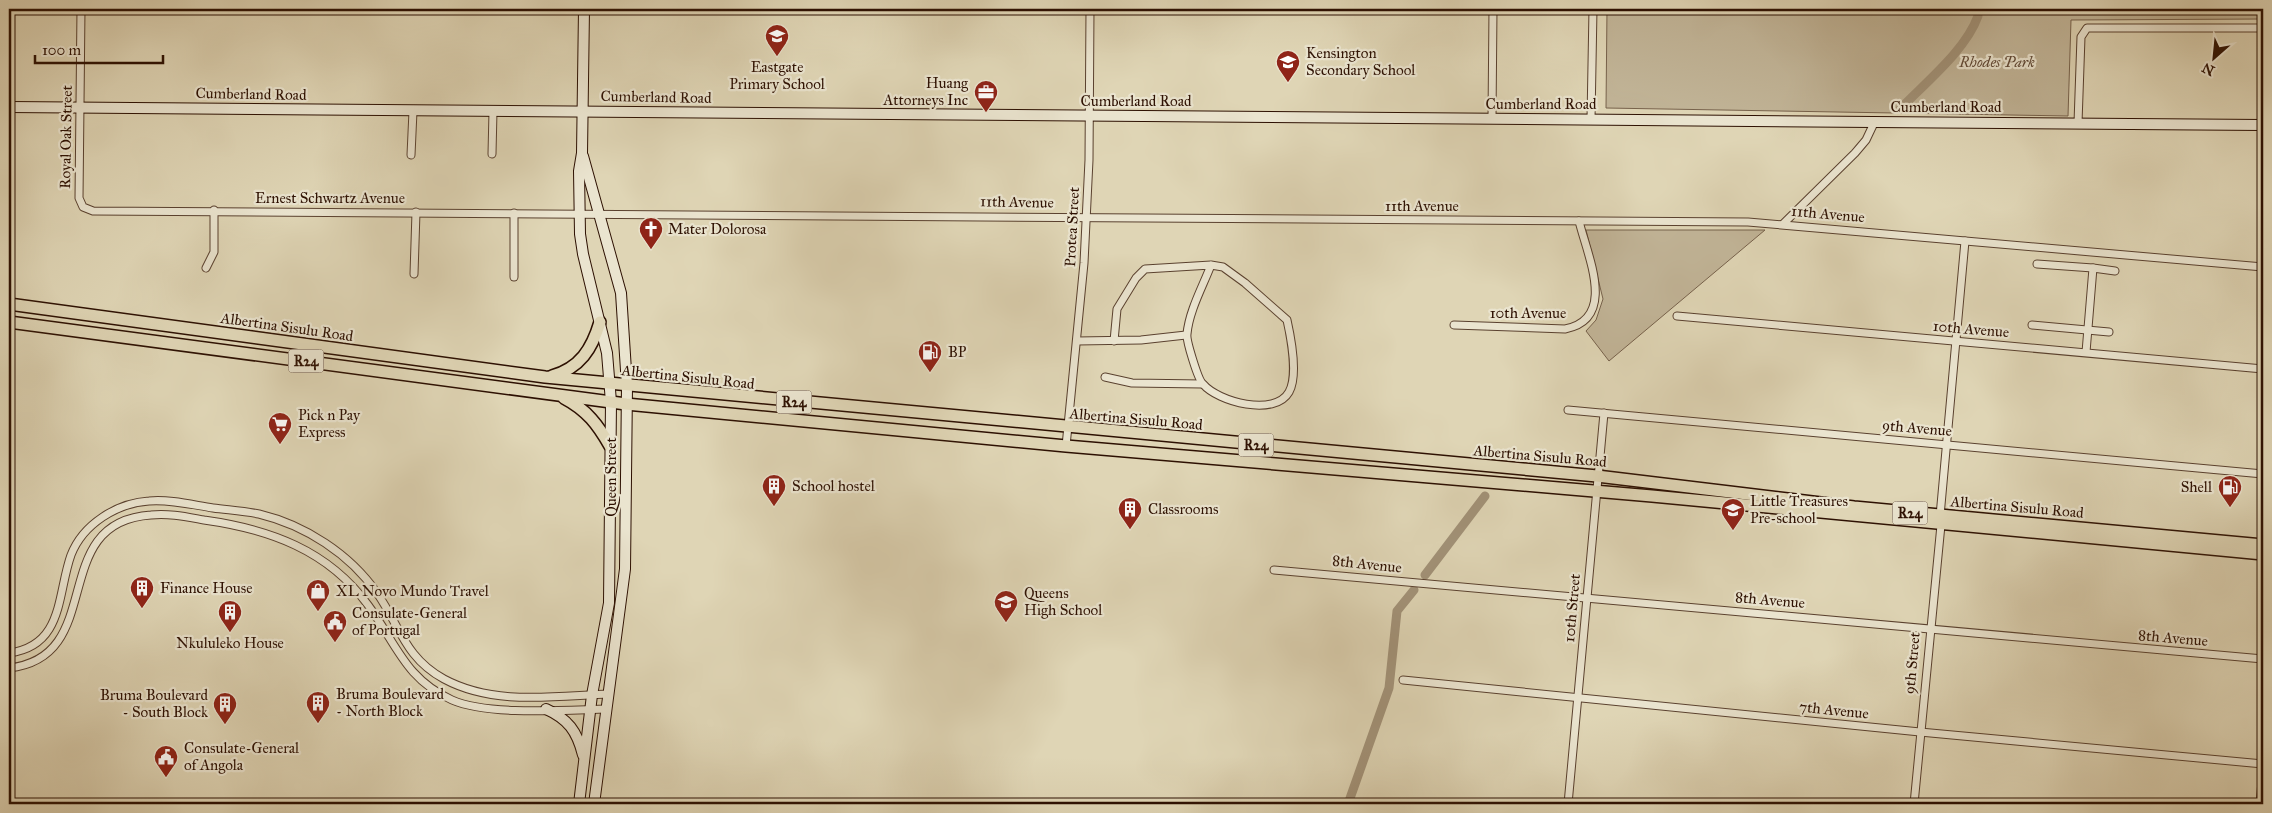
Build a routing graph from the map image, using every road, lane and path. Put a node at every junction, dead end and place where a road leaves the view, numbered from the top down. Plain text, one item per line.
1 (81, 9) edge
2 (584, 9) edge
3 (1090, 9) edge
4 (1493, 9) edge
5 (1593, 9) edge
6 (2263, 28) edge
7 (9, 107) edge
8 (79, 108) junction
9 (413, 111) junction
10 (493, 111) junction
11 (582, 112) junction
12 (1089, 117) junction
13 (1492, 118) junction
14 (1591, 119) junction
15 (1875, 121) junction
16 (2078, 123) junction
17 (2263, 125) edge
18 (582, 153) junction
19 (492, 154) dead end
20 (411, 155) dead end
21 (82, 206) joint
22 (214, 210) junction
23 (416, 212) junction
24 (597, 212) junction
25 (514, 213) junction
26 (579, 213) junction
27 (1086, 217) junction
28 (1579, 221) junction
29 (1783, 224) junction
30 (1965, 241) junction
31 (2037, 264) dead end
32 (1211, 265) junction
33 (2263, 267) edge
34 (206, 268) dead end
35 (2093, 268) junction
36 (2115, 271) dead end
37 (414, 274) dead end
38 (514, 277) dead end
39 (9, 304) edge
40 (1677, 316) dead end
41 (9, 322) edge
42 (600, 322) junction
43 (1454, 325) dead end
44 (2032, 325) dead end
45 (2088, 330) junction
46 (2109, 332) dead end
47 (1186, 335) junction
48 (1077, 341) junction
49 (1114, 341) junction
50 (1956, 341) junction
51 (2086, 352) junction
52 (2263, 369) edge
53 (1105, 377) dead end
54 (546, 378) junction
55 (610, 384) junction
56 (1202, 384) junction
57 (627, 386) junction
58 (552, 393) junction
59 (611, 402) junction
60 (626, 404) junction
61 (1568, 410) dead end
62 (1604, 413) junction
63 (1068, 428) junction
64 (1947, 444) junction
65 (610, 446) junction
66 (1066, 446) junction
67 (2263, 474) edge
68 (1598, 476) junction
69 (1596, 491) junction
70 (224, 509) junction
71 (1940, 520) junction
72 (222, 522) junction
73 (2263, 545) edge
74 (2263, 554) edge
75 (1274, 570) dead end
76 (1588, 598) junction
77 (1929, 628) junction
78 (9, 653) edge
79 (2263, 659) edge
80 (9, 668) edge
81 (1403, 680) dead end
82 (609, 694) junction
83 (592, 695) junction
84 (1578, 699) junction
85 (608, 709) junction
86 (546, 710) junction
87 (590, 710) junction
88 (1920, 732) junction
89 (584, 761) junction
90 (2263, 764) edge
91 (2263, 770) edge
92 (579, 804) edge
93 (594, 804) edge
94 (1568, 804) edge
95 (1914, 804) edge
96 (2260, 804) edge

1 - 8 street, Royal Oak Street
2 - 11 street, Queen Street
3 - 12 street, Protea Street
4 - 13 street
5 - 14 street
6 - 16 street
7 - 8 street, Cumberland Road
8 - 9 street, Cumberland Road
8 - 21 street, Royal Oak Street
9 - 10 street, Cumberland Road
9 - 20 street
10 - 11 street, Cumberland Road
10 - 19 street
11 - 12 street, Cumberland Road
11 - 18 street, Queen Street
12 - 13 street, Cumberland Road
12 - 27 street, Protea Street
13 - 14 street, Cumberland Road
14 - 15 street, Cumberland Road
15 - 16 street, Cumberland Road
15 - 29 street
16 - 17 street, Cumberland Road
18 - 24 street, Queen Street
18 - 26 street, Queen Street
21 - 22 street, Ernest Schwartz Avenue
22 - 23 street, Ernest Schwartz Avenue
22 - 34 street
23 - 25 street, Ernest Schwartz Avenue
23 - 37 street
24 - 26 street, 11th Avenue
24 - 27 street, 11th Avenue
24 - 57 street, Queen Street
25 - 26 street, Ernest Schwartz Avenue
25 - 38 street
26 - 42 street, Queen Street
27 - 28 street, 11th Avenue
27 - 48 street, Protea Street
28 - 29 street, 11th Avenue
28 - 43 street, 10th Avenue
29 - 30 street, 11th Avenue
30 - 33 street, 11th Avenue
30 - 50 street, 9th Street
31 - 35 street
32 - 47 street
32 - 49 street
32 - 56 street
35 - 36 street
35 - 45 street
39 - 54 main road, Albertina Sisulu Road / R24
40 - 50 street, 10th Avenue
41 - 58 main road, Albertina Sisulu Road / R24
42 - 54 main road
42 - 55 street, Queen Street
44 - 45 street
45 - 46 street
45 - 51 street
47 - 49 street
47 - 56 street
48 - 49 street
48 - 63 street, Protea Street
50 - 51 street, 10th Avenue
50 - 64 street, 9th Street
51 - 52 street, 10th Avenue
53 - 56 street
54 - 55 main road, Albertina Sisulu Road / R24
55 - 57 main road, Albertina Sisulu Road / R24
55 - 59 street, Queen Street
57 - 60 street, Queen Street
57 - 63 main road, Albertina Sisulu Road / R24
58 - 59 main road, Albertina Sisulu Road / R24
58 - 65 main road
59 - 60 main road, Albertina Sisulu Road / R24
59 - 65 street, Queen Street
60 - 66 main road, Albertina Sisulu Road / R24
60 - 82 street, Queen Street
61 - 62 street, 9th Avenue
62 - 64 street, 9th Avenue
62 - 68 street, 10th Street
63 - 66 street, Protea Street
63 - 68 main road, Albertina Sisulu Road / R24
64 - 67 street, 9th Avenue
64 - 71 street, 9th Street
65 - 83 street, Queen Street
66 - 69 main road, Albertina Sisulu Road / R24
68 - 69 street, 10th Street
68 - 71 main road, Albertina Sisulu Road / R24
69 - 71 main road, Albertina Sisulu Road / R24
69 - 76 street, 10th Street
70 - 72 street
70 - 78 street
70 - 83 street
71 - 73 main road, Albertina Sisulu Road / R24
71 - 74 main road, Albertina Sisulu Road / R24
71 - 77 street, 9th Street
72 - 80 street
72 - 86 street
75 - 76 street, 8th Avenue
76 - 77 street, 8th Avenue
76 - 84 street, 10th Street
77 - 79 street, 8th Avenue
77 - 88 street, 9th Street
81 - 84 street, 7th Avenue
82 - 83 street
82 - 85 street, Queen Street
83 - 87 street, Queen Street
84 - 88 street, 7th Avenue
84 - 94 street, 10th Street
85 - 87 street
85 - 93 street, Queen Street
86 - 87 street
86 - 89 street
87 - 89 street, Queen Street
88 - 90 street, 7th Avenue
88 - 95 street, 9th Street
89 - 92 street, Queen Street
91 - 96 street

